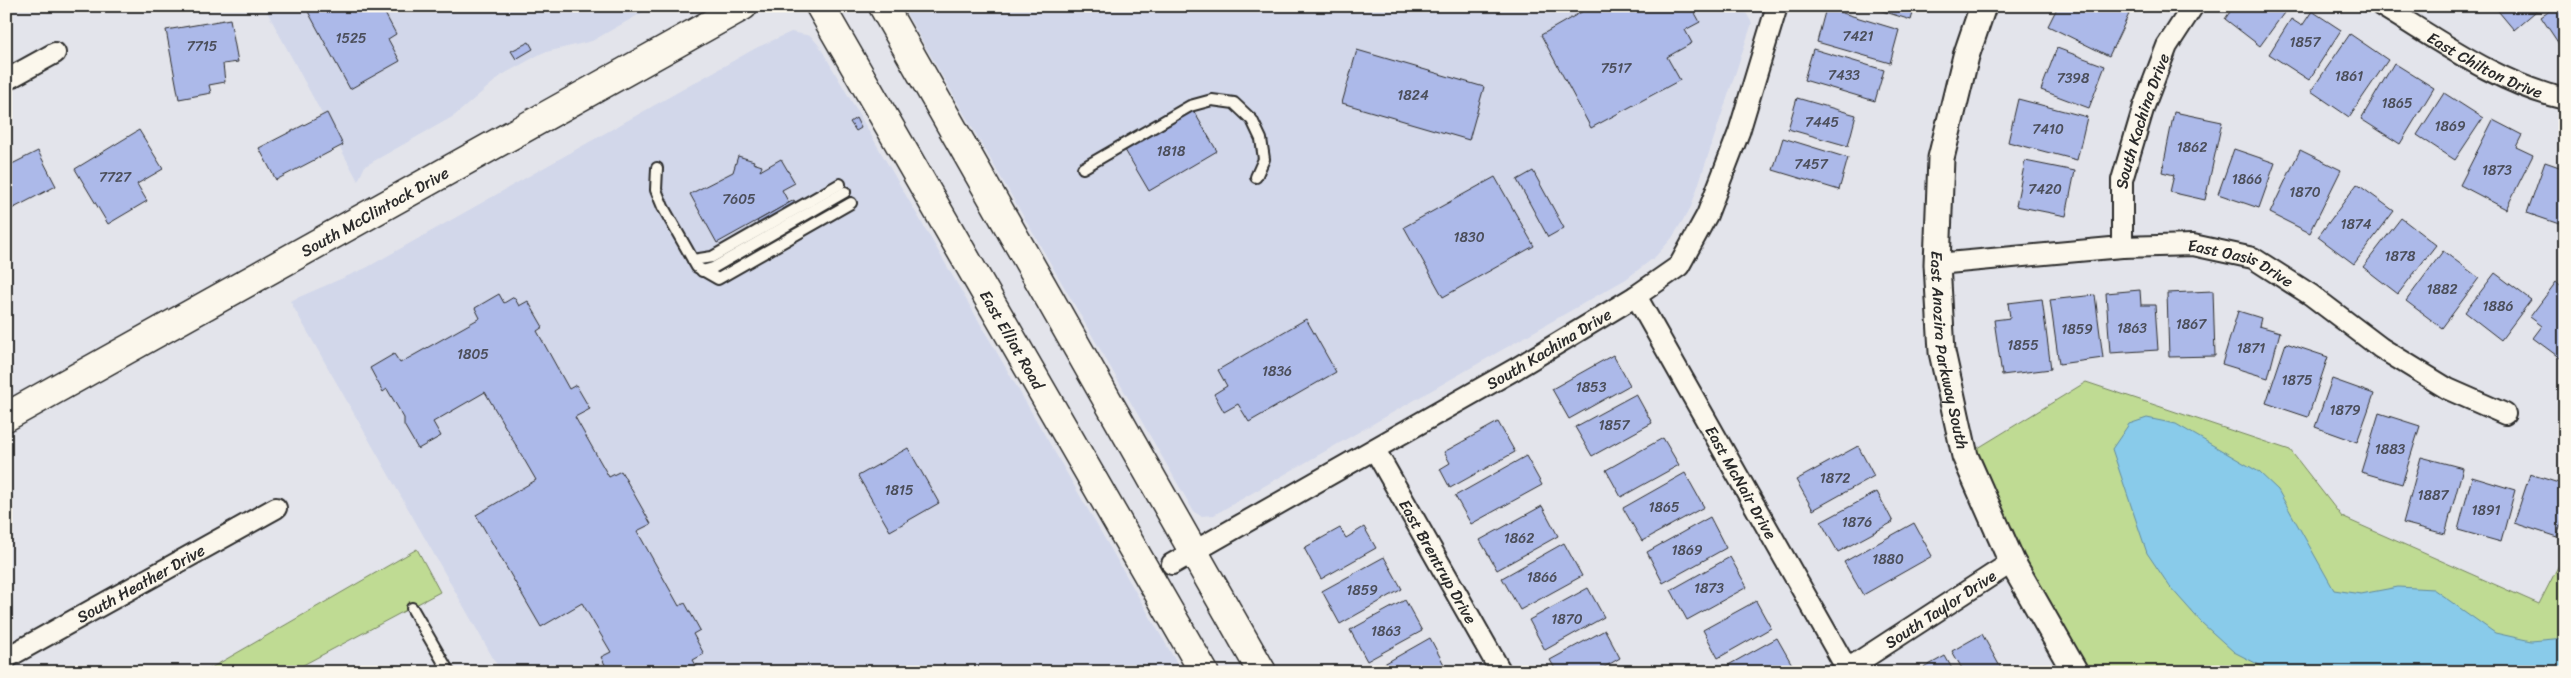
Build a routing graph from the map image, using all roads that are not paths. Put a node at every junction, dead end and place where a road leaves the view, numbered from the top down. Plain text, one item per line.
1 (743, 6) edge
2 (820, 6) edge
3 (883, 6) edge
4 (1777, 6) edge
5 (1983, 6) edge
6 (2193, 6) edge
7 (2382, 6) edge
8 (55, 53) dead end
9 (6, 80) edge
10 (2565, 99) edge
11 (657, 168) dead end
12 (1083, 168) dead end
13 (1256, 177) dead end
14 (851, 203) dead end
15 (2122, 247) junction
16 (693, 260) junction
17 (1938, 264) junction
18 (702, 271) junction
19 (1636, 296) junction
20 (2505, 414) dead end
21 (6, 417) edge
22 (1374, 450) junction
23 (276, 508) dead end
24 (1183, 558) junction
25 (2012, 562) junction
26 (412, 608) dead end
27 (6, 658) edge
28 (1845, 670) edge
29 (449, 672) edge
30 (1204, 672) edge
31 (1262, 672) edge
32 (1501, 672) edge
33 (2075, 672) edge

1 - 21 main road, South McClintock Drive
2 - 30 main road, East Elliot Road
3 - 24 main road
4 - 19 street, South Kachina Drive
5 - 17 street, East Anozira Parkway South
6 - 15 street, South Kachina Drive
7 - 10 street, East Chilton Drive
8 - 9 street
11 - 16 lane
12 - 13 lane
14 - 18 lane
15 - 17 street, East Oasis Drive
15 - 20 street, East Oasis Drive
16 - 18 lane
16 - 18 lane
17 - 25 street, East Anozira Parkway South
19 - 22 street, South Kachina Drive
19 - 28 street, East McNair Drive
22 - 24 street, South Kachina Drive
22 - 32 street, East Brentrup Drive
23 - 27 street, South Heather Drive
24 - 31 main road
25 - 28 street, South Taylor Drive
25 - 33 street, East Anozira Parkway South
26 - 29 lane

